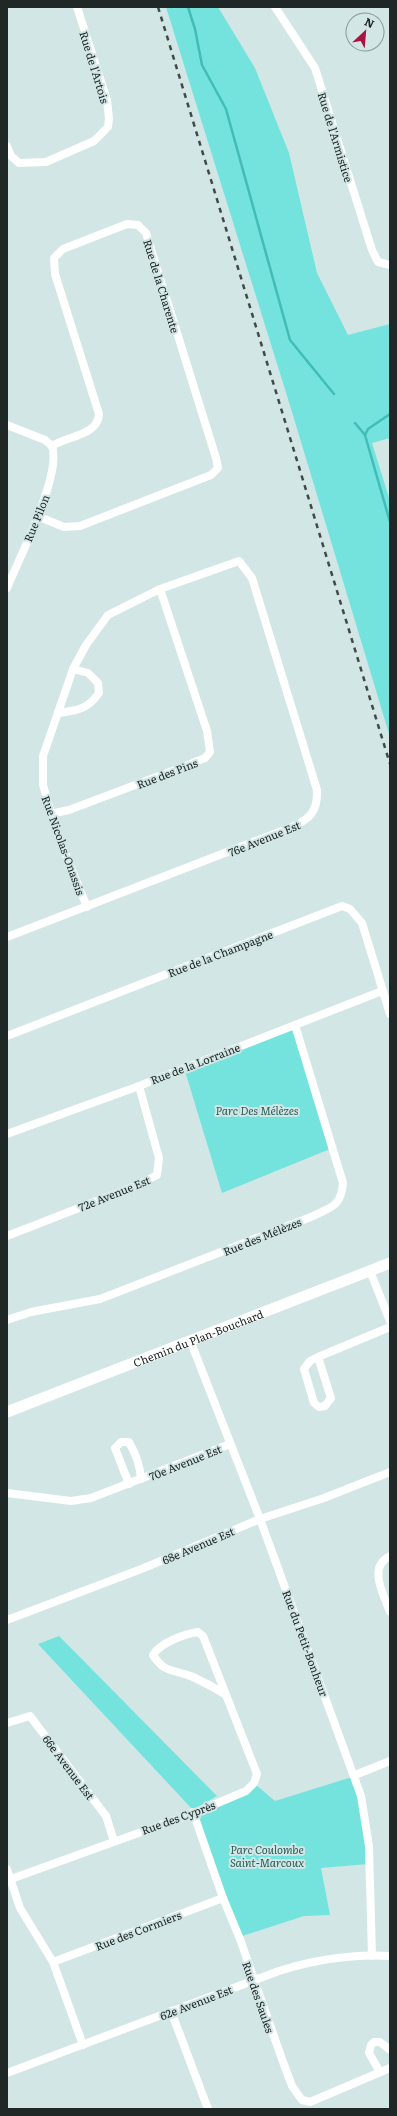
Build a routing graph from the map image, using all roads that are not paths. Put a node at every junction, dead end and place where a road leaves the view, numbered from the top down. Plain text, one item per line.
1 (77, 7) edge
2 (275, 7) edge
3 (7, 146) edge
4 (390, 265) edge
5 (7, 425) edge
6 (52, 446) junction
7 (37, 516) junction
8 (239, 561) joint
9 (7, 588) edge
10 (160, 589) junction
11 (73, 669) junction
12 (58, 713) junction
13 (50, 814) junction
14 (87, 907) junction
15 (7, 937) edge
16 (382, 991) junction
17 (390, 1014) edge
18 (295, 1025) junction
19 (7, 1036) edge
20 (139, 1086) junction
21 (7, 1134) edge
22 (7, 1236) edge
23 (390, 1263) edge
24 (370, 1270) junction
25 (7, 1320) edge
26 (390, 1321) edge
27 (390, 1327) edge
28 (190, 1340) junction
29 (318, 1357) junction
30 (7, 1412) edge
31 (230, 1444) junction
32 (390, 1472) edge
33 (141, 1479) junction
34 (129, 1484) junction
35 (7, 1493) edge
36 (260, 1519) junction
37 (390, 1556) edge
38 (390, 1612) edge
39 (7, 1620) edge
40 (226, 1695) junction
41 (7, 1723) edge
42 (390, 1761) edge
43 (355, 1775) junction
44 (193, 1812) junction
45 (114, 1841) junction
46 (7, 1869) edge
47 (11, 1879) junction
48 (223, 1898) junction
49 (372, 1956) junction
50 (390, 1956) edge
51 (53, 1962) junction
52 (253, 1980) junction
53 (172, 2012) junction
54 (83, 2045) junction
55 (390, 2050) edge
56 (390, 2068) edge
57 (380, 2072) junction
58 (7, 2073) edge
59 (208, 2109) edge

1 - 3 street, Rue de l'Artois
2 - 4 street, Rue de l'Armistice
5 - 6 street
6 - 7 street, Rue Pilon
6 - 7 street, Rue de la Charente
7 - 9 street, Rue Pilon
8 - 10 street, Rue Nicolas-Onassis
8 - 14 street, 76e Avenue Est
10 - 11 street, Rue Nicolas-Onassis
10 - 13 street, Rue des Pins
11 - 12 street, Rue Nicolas-Onassis
11 - 12 street
12 - 13 street, Rue Nicolas-Onassis
13 - 14 street, Rue Nicolas-Onassis
14 - 15 street, 76e Avenue Est
16 - 17 street
16 - 18 street, Rue de la Lorraine
16 - 19 street, Rue de la Champagne
18 - 20 street, Rue de la Lorraine
18 - 25 street, Rue des Mélèzes
20 - 21 street, Rue de la Lorraine
20 - 22 street, 72e Avenue Est
23 - 24 street, Chemin du Plan-Bouchard
24 - 26 street
24 - 28 street, Chemin du Plan-Bouchard
27 - 29 street
28 - 30 street, Chemin du Plan-Bouchard
28 - 31 street, Rue du Petit-Bonheur
29 - 29 street
31 - 33 street, 70e Avenue Est
31 - 36 street, Rue du Petit-Bonheur
32 - 36 street, 68e Avenue Est
33 - 34 street, 70e Avenue Est
33 - 34 street, 70e Avenue Est
34 - 35 street, 70e Avenue Est
36 - 39 street, 68e Avenue Est
36 - 43 street, Rue du Petit-Bonheur
37 - 38 street
40 - 40 street, Rue des Cyprès
40 - 44 street, Rue des Cyprès
41 - 45 street, 66e Avenue Est
42 - 43 street
43 - 49 street, Rue du Petit-Bonheur
44 - 45 street, Rue des Cyprès
44 - 48 street, Rue des Saules
45 - 47 street, Rue des Cyprès
46 - 47 street
47 - 51 street
48 - 51 street, Rue des Cormiers
48 - 52 street, Rue des Saules
49 - 50 street, 62e Avenue Est
49 - 52 street, 62e Avenue Est
51 - 54 street
52 - 53 street, 62e Avenue Est
52 - 57 street, Rue des Saules
53 - 54 street, 62e Avenue Est
53 - 59 street
54 - 58 street, 62e Avenue Est
55 - 57 street
56 - 57 street, Rue des Saules

